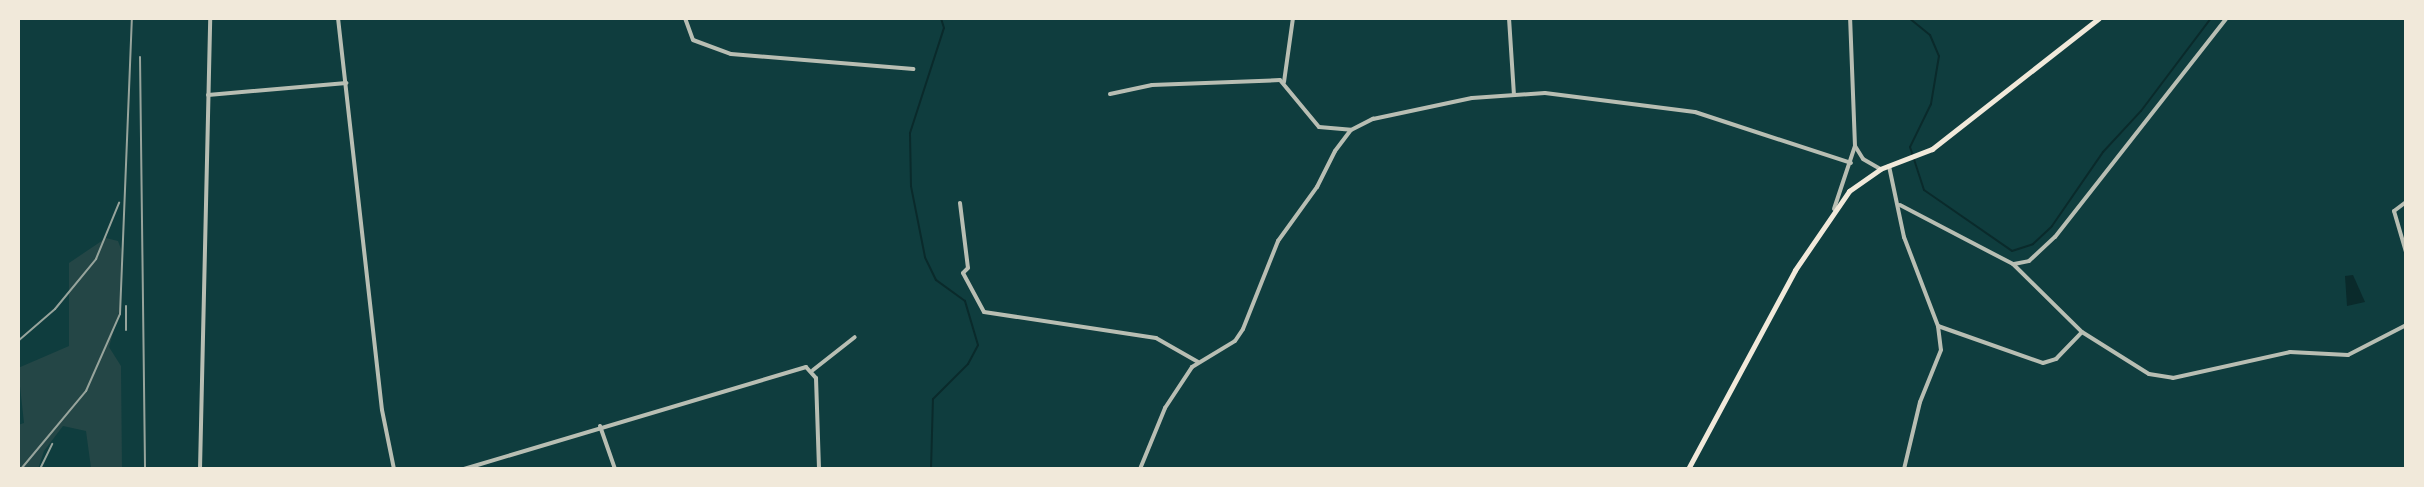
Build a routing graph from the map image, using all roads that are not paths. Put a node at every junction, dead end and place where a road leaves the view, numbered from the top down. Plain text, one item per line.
1 (210, 18) edge
2 (338, 18) edge
3 (686, 18) edge
4 (1293, 18) edge
5 (1509, 18) edge
6 (1850, 18) edge
7 (2099, 18) edge
8 (2227, 18) edge
9 (913, 69) dead end
10 (1284, 82) junction
11 (346, 83) junction
12 (1110, 94) dead end
13 (208, 95) junction
14 (1514, 95) junction
15 (1351, 130) junction
16 (1856, 146) junction
17 (1851, 163) junction
18 (1889, 166) junction
19 (1880, 169) junction
20 (2406, 202) edge
21 (960, 203) dead end
22 (1900, 205) junction
23 (1834, 208) junction
24 (2406, 252) edge
25 (2013, 264) junction
26 (2406, 325) edge
27 (1938, 326) junction
28 (2082, 332) junction
29 (855, 337) dead end
30 (1198, 362) junction
31 (813, 370) junction
32 (600, 426) junction
33 (200, 469) edge
34 (394, 469) edge
35 (464, 469) edge
36 (615, 469) edge
37 (819, 469) edge
38 (1140, 469) edge
39 (1688, 469) edge
40 (1904, 469) edge

1 - 13 street
2 - 11 street
3 - 9 street
4 - 10 street
5 - 14 street
6 - 16 street
7 - 18 main road
8 - 25 street
10 - 12 street
10 - 15 street
11 - 13 street
11 - 34 street
13 - 33 street
14 - 15 street
14 - 17 street
15 - 30 street
16 - 17 street
16 - 19 street
17 - 23 street
18 - 19 main road
18 - 22 street
19 - 23 main road
20 - 24 street
21 - 30 street
22 - 25 street
22 - 27 street
23 - 39 main road
25 - 28 street
26 - 28 street
27 - 28 street
27 - 40 street
29 - 31 street
30 - 38 street
31 - 32 street
31 - 37 street
32 - 35 street
32 - 36 street

